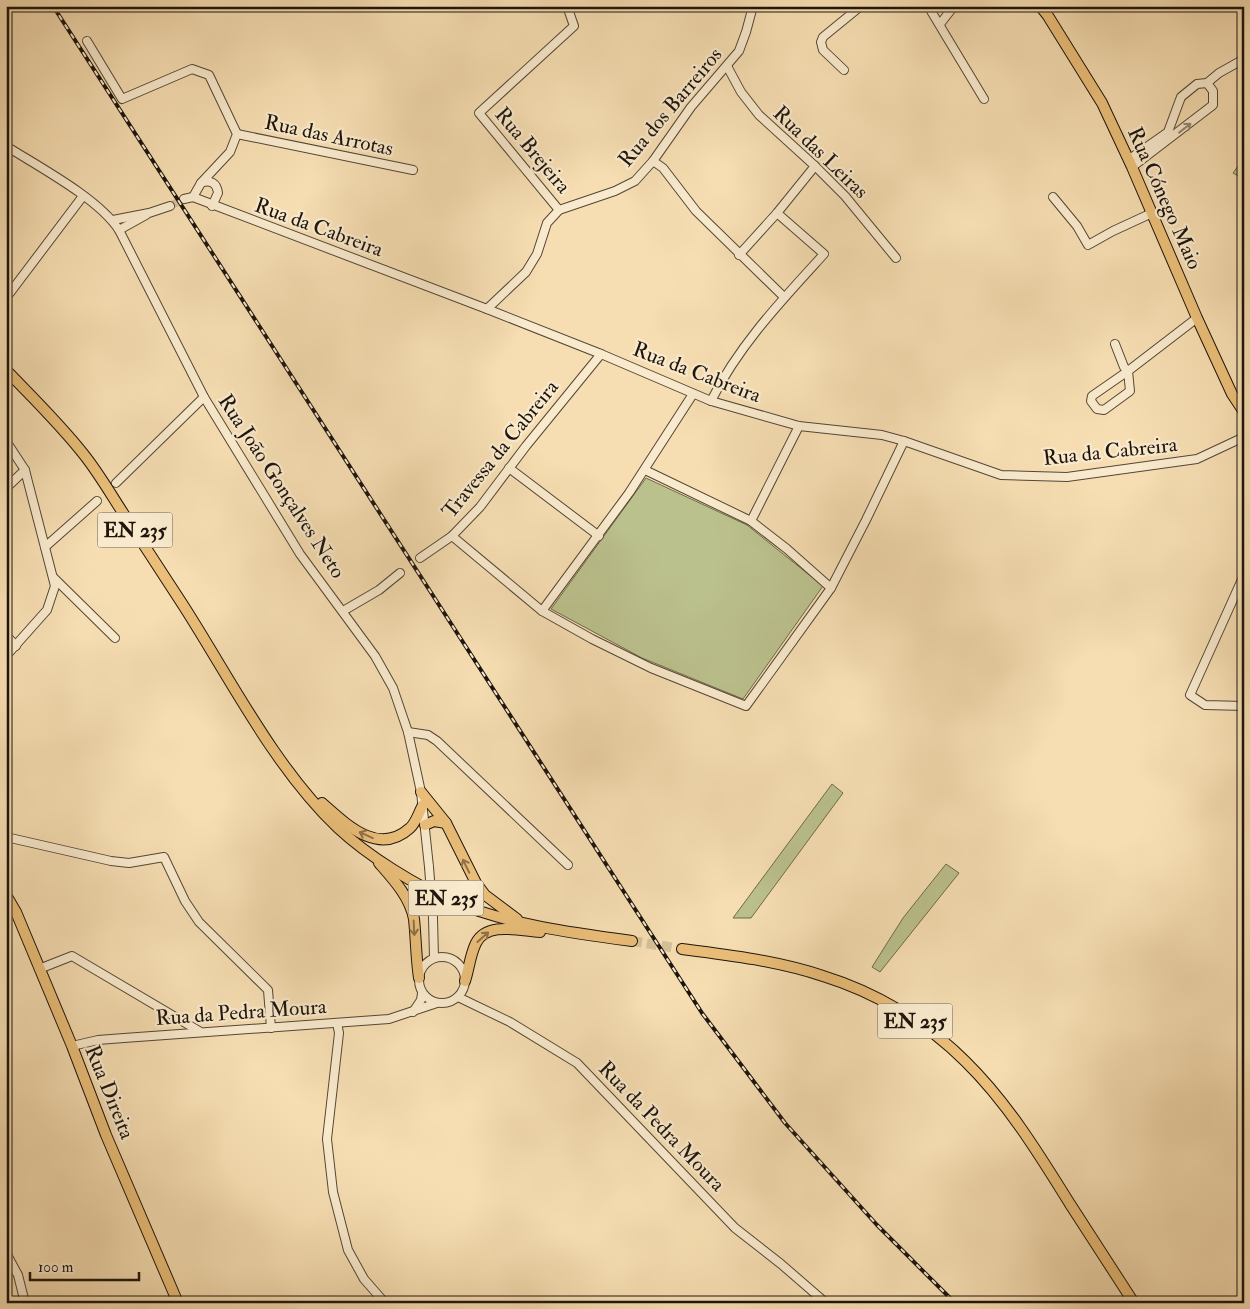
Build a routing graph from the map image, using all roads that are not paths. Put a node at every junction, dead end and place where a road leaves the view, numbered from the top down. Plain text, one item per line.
1 (567, 6) edge
2 (753, 6) edge
3 (861, 6) edge
4 (928, 6) edge
5 (954, 6) edge
6 (1040, 6) edge
7 (940, 24) junction
8 (87, 41) dead end
9 (1244, 59) edge
10 (727, 66) junction
11 (844, 70) dead end
12 (1207, 83) junction
13 (984, 99) dead end
14 (237, 134) junction
15 (6, 146) edge
16 (652, 160) junction
17 (1130, 164) junction
18 (217, 166) junction
19 (815, 166) junction
20 (413, 170) dead end
21 (201, 183) junction
22 (215, 184) junction
23 (83, 196) junction
24 (1053, 197) dead end
25 (193, 198) junction
26 (184, 199) tunnel mouth
27 (170, 206) tunnel mouth
28 (212, 206) junction
29 (559, 210) junction
30 (150, 213) junction
31 (777, 213) junction
32 (1152, 213) junction
33 (113, 220) junction
34 (119, 230) junction
35 (739, 255) junction
36 (896, 258) dead end
37 (784, 297) junction
38 (6, 298) edge
39 (487, 309) junction
40 (1197, 318) junction
41 (1115, 344) dead end
42 (601, 354) junction
43 (6, 370) edge
44 (1128, 371) junction
45 (693, 394) junction
46 (204, 397) junction
47 (711, 401) junction
48 (1244, 412) edge
49 (799, 426) junction
50 (1244, 437) edge
51 (6, 441) edge
52 (904, 441) junction
53 (509, 468) junction
54 (25, 470) junction
55 (645, 470) junction
56 (116, 482) dead end
57 (6, 488) edge
58 (97, 501) dead end
59 (751, 521) junction
60 (452, 536) junction
61 (599, 536) junction
62 (45, 547) junction
63 (420, 558) dead end
64 (400, 573) dead end
65 (52, 574) junction
66 (1244, 575) edge
67 (831, 588) junction
68 (343, 611) junction
69 (542, 611) junction
70 (6, 635) edge
71 (115, 638) dead end
72 (16, 646) junction
73 (6, 656) edge
74 (1244, 706) edge
75 (408, 732) junction
76 (298, 783) junction
77 (422, 792) junction
78 (423, 805) junction
79 (446, 823) junction
80 (411, 828) junction
81 (425, 828) junction
82 (6, 837) edge
83 (374, 856) junction
84 (568, 865) dead end
85 (6, 895) edge
86 (524, 924) junction
87 (572, 933) junction
88 (632, 941) tunnel mouth
89 (682, 949) tunnel mouth
90 (434, 958) junction
91 (39, 969) junction
92 (419, 978) junction
93 (465, 981) junction
94 (422, 993) junction
95 (458, 997) junction
96 (437, 1003) junction
97 (413, 1012) junction
98 (337, 1023) junction
99 (271, 1028) junction
100 (200, 1032) junction
101 (72, 1046) junction
102 (6, 1253) edge
103 (25, 1303) edge
104 (178, 1303) edge
105 (385, 1303) edge
106 (826, 1303) edge
107 (1134, 1303) edge

1 - 29 street, Rua Brejeira
2 - 10 street, Rua dos Barreiros
3 - 11 street
4 - 7 street
5 - 7 street
6 - 17 main road, Rua Cónego Maio
7 - 13 street
8 - 14 street
9 - 12 street
10 - 16 street, Rua dos Barreiros
10 - 19 street, Rua das Leiras
12 - 17 street
17 -> 12 street
14 - 18 street
14 - 20 street, Rua das Arrotas
15 - 23 street, Rua João Gonçalves Neto
16 - 29 street, Rua dos Barreiros
16 - 35 street
17 - 32 main road, Rua Cónego Maio
18 - 21 street
18 - 22 street
19 - 31 street
19 - 36 street, Rua das Leiras
21 - 22 street
21 - 25 street
22 - 28 street
23 - 33 street, Rua João Gonçalves Neto
23 - 38 street
24 - 32 street
25 - 26 street, Rua da Cabreira
25 - 28 street, Rua da Cabreira
27 - 30 street
28 - 39 street, Rua da Cabreira
29 - 39 street
30 - 33 street
30 - 34 street
31 - 35 street
31 - 37 street
32 - 40 main road, Rua Cónego Maio
33 - 34 street, Rua João Gonçalves Neto
34 - 46 street, Rua João Gonçalves Neto
35 - 37 street
37 - 47 street
39 - 42 street, Rua da Cabreira
40 - 44 street
40 - 48 main road, Rua Cónego Maio
41 - 44 street
42 - 45 street, Rua da Cabreira
42 - 53 street, Travessa da Cabreira
43 - 76 main road, EN 235
44 - 44 street
45 - 47 street, Rua da Cabreira
45 - 55 street
46 - 56 street
46 - 68 street, Rua João Gonçalves Neto
47 - 49 street, Rua da Cabreira
49 - 52 street, Rua da Cabreira
49 - 59 street
50 - 52 street, Rua da Cabreira
51 - 54 street
52 - 67 street
53 - 60 street, Travessa da Cabreira
53 - 61 street
54 - 57 street
54 - 62 street
55 - 59 street
55 - 61 street
58 - 62 street
59 - 67 street
60 - 63 street, Travessa da Cabreira
60 - 69 street
61 - 69 street
62 - 65 street
64 - 68 street
65 - 71 street
65 - 72 street
66 - 74 street
67 - 69 street
68 - 75 street, Rua João Gonçalves Neto
70 - 72 street
72 - 73 street
75 - 77 street, Rua João Gonçalves Neto
75 - 84 street
80 -> 76 main road
76 - 83 main road, EN 235
77 - 78 street, Rua João Gonçalves Neto
77 - 79 main road
78 - 80 main road
78 - 81 street, Rua João Gonçalves Neto
79 - 81 main road
86 -> 79 main road
80 - 81 main road
81 - 90 street, Rua João Gonçalves Neto, bridge
82 - 99 street
83 - 86 main road, EN 235
83 -> 92 main road
85 - 91 main road, Rua Direita
86 - 87 main road, EN 235
87 - 88 main road, EN 235
93 -> 87 main road
89 - 107 main road, EN 235
90 - 92 street
90 - 93 street
91 - 100 street
91 - 101 main road, Rua Direita
92 - 94 street
93 - 95 street
94 - 96 street
94 - 97 street
95 - 96 street
95 - 106 street, Rua da Pedra Moura
96 - 97 street, Rua da Pedra Moura
97 - 98 street, Rua da Pedra Moura
98 - 99 street, Rua da Pedra Moura
98 - 105 street
99 - 100 street, Rua da Pedra Moura
100 - 101 street, Rua da Pedra Moura
101 - 104 main road, Rua Direita
102 - 103 street

